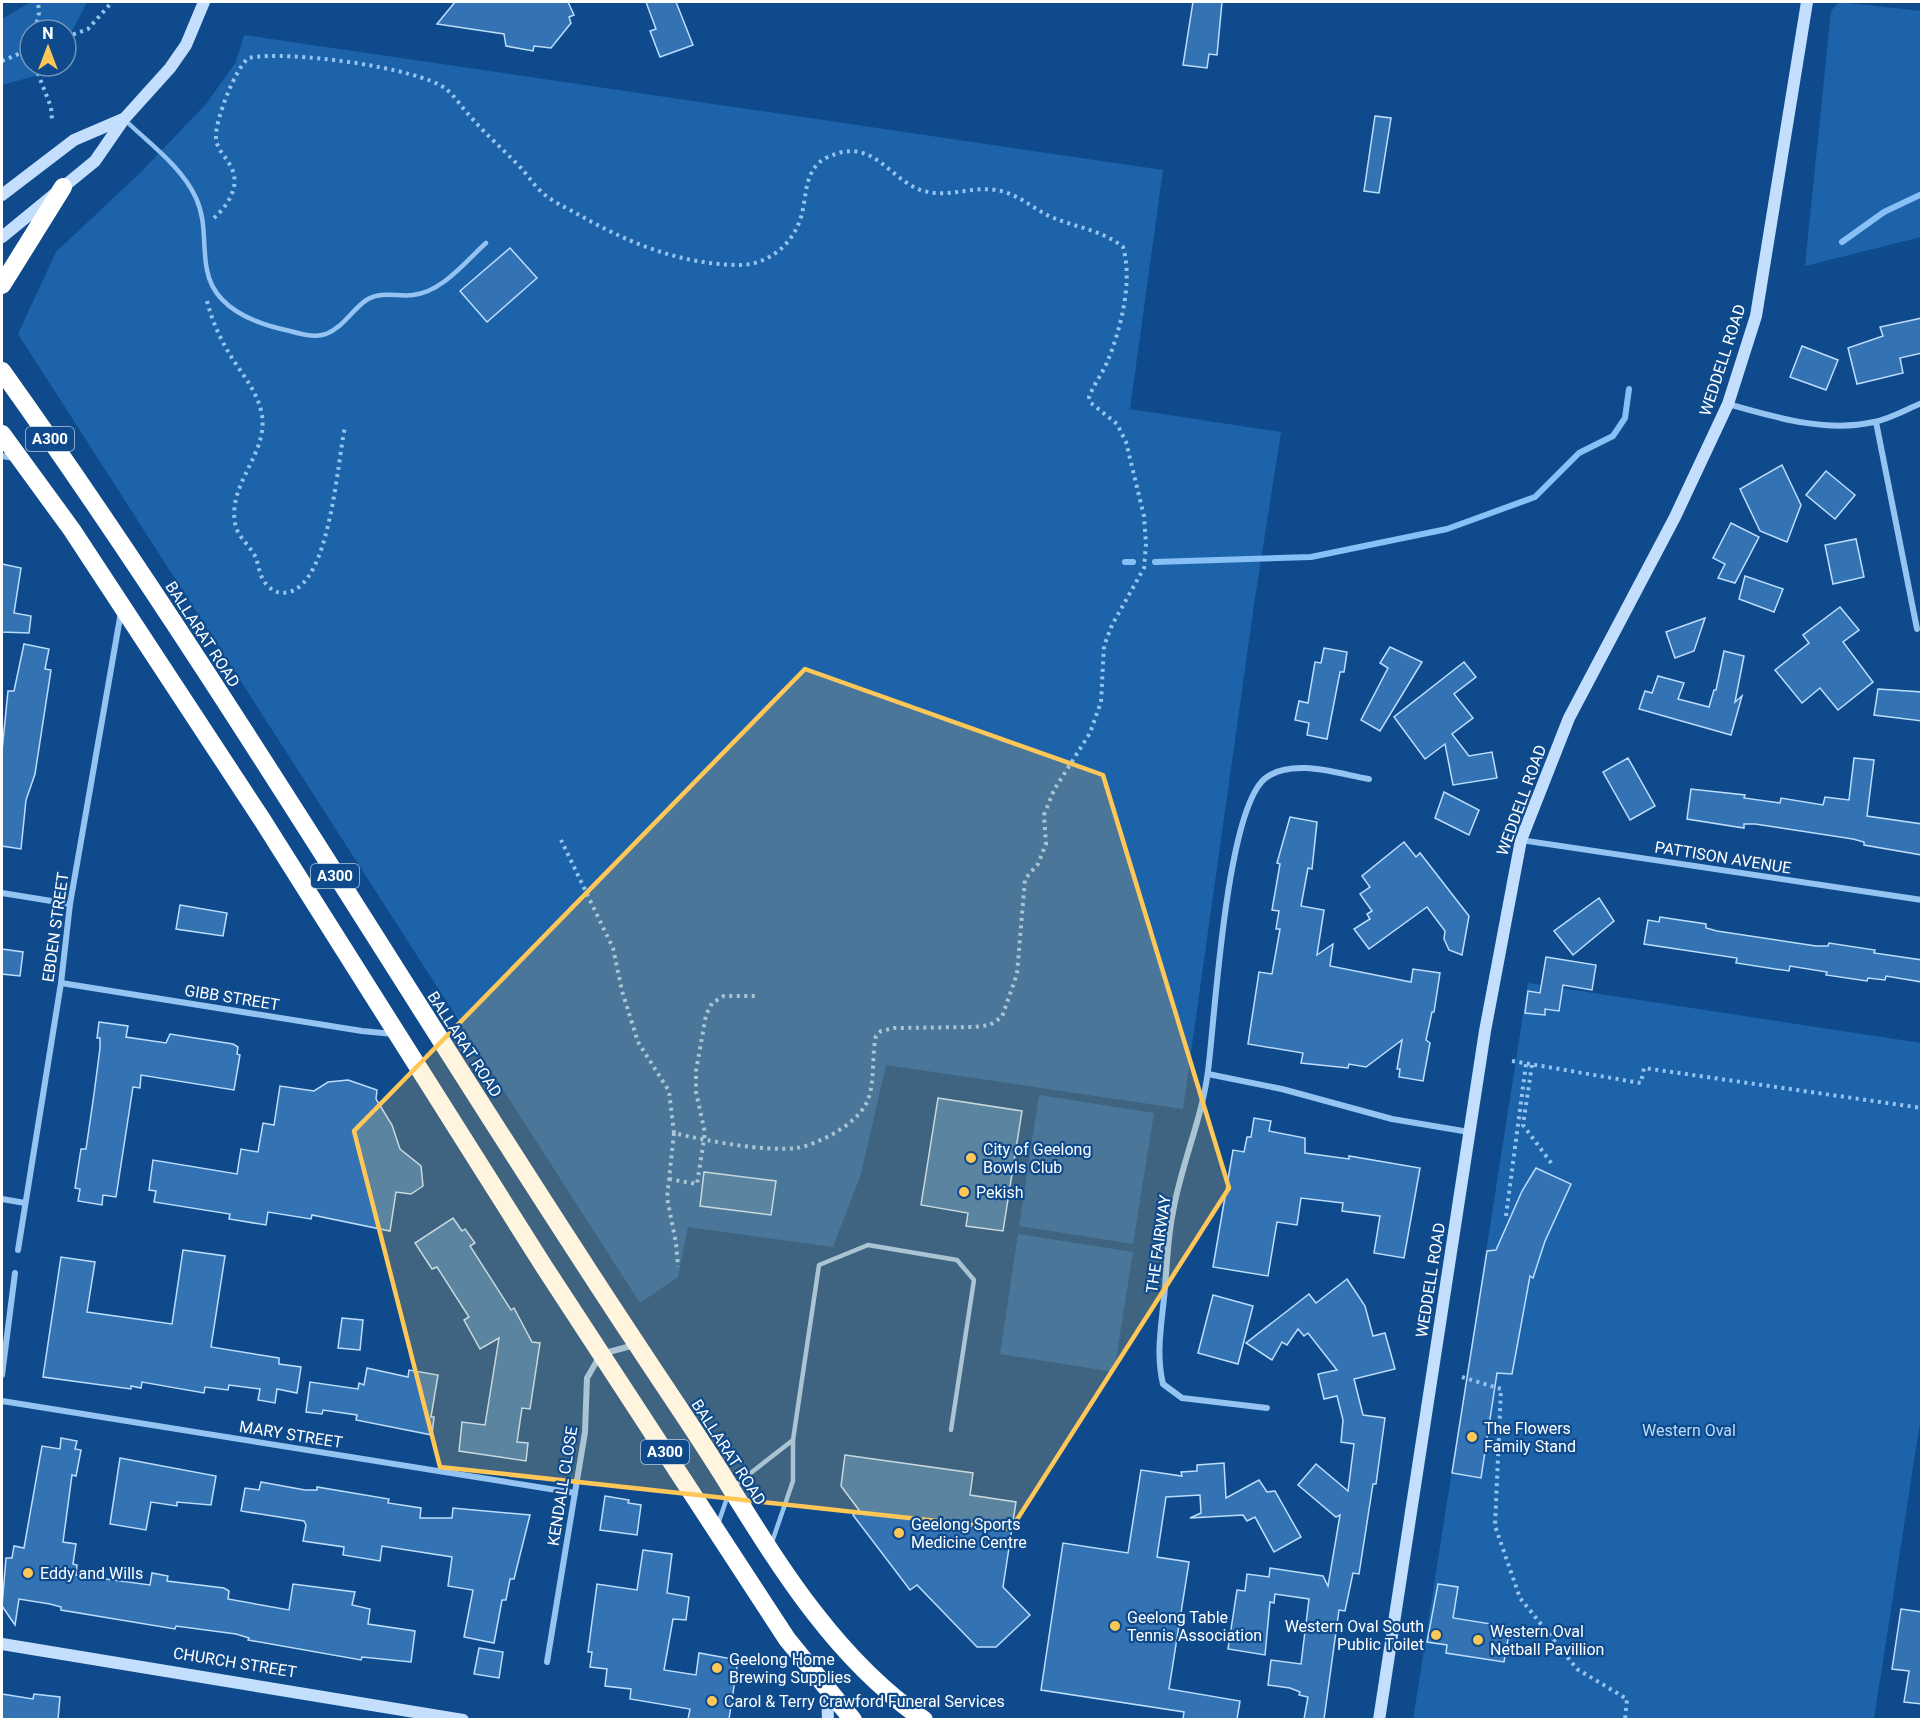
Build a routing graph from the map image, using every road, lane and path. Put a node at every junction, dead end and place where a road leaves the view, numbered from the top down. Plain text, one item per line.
1 (38, 2) edge
2 (112, 2) edge
3 (204, 2) edge
4 (1807, 2) edge
5 (38, 18) edge
6 (78, 33) edge
7 (18, 54) edge
8 (2, 61) edge
9 (40, 78) edge
10 (124, 119) junction
11 (52, 120) dead end
12 (63, 188) junction
13 (2, 195) edge
14 (204, 226) junction
15 (2, 237) edge
16 (486, 243) dead end
17 (207, 270) junction
18 (2, 285) edge
19 (2, 371) edge
20 (1922, 403) edge
21 (1728, 404) junction
22 (1876, 422) junction
23 (345, 427) dead end
24 (2, 434) edge
25 (2, 456) edge
26 (21, 459) junction
27 (122, 608) junction
28 (1917, 629) dead end
29 (1369, 779) dead end
30 (561, 840) dead end
31 (1521, 840) junction
32 (2, 893) edge
33 (1922, 900) edge
34 (70, 904) junction
35 (62, 983) junction
36 (759, 996) dead end
37 (398, 1034) junction
38 (1512, 1061) dead end
39 (1526, 1064) junction
40 (1532, 1065) junction
41 (1208, 1074) junction
42 (1922, 1108) edge
43 (1469, 1132) junction
44 (674, 1133) junction
45 (704, 1140) junction
46 (1552, 1164) dead end
47 (669, 1179) junction
48 (2, 1199) edge
49 (25, 1203) junction
50 (1506, 1216) dead end
51 (18, 1250) dead end
52 (678, 1267) dead end
53 (15, 1273) dead end
54 (637, 1345) junction
55 (601, 1353) junction
56 (2, 1375) edge
57 (1462, 1377) dead end
58 (2, 1401) edge
59 (1267, 1408) dead end
60 (951, 1430) dead end
61 (794, 1440) junction
62 (731, 1488) junction
63 (575, 1493) junction
64 (716, 1530) junction
65 (770, 1551) junction
66 (2, 1644) edge
67 (547, 1662) dead end
68 (827, 1689) junction
69 (462, 1719) edge
70 (828, 1719) edge
71 (853, 1719) edge
72 (920, 1719) edge
73 (1379, 1719) edge
74 (1625, 1719) edge

1 - 5 path
2 - 6 path
3 - 10 street
4 - 21 street, WEDDELL ROAD
7 - 8 path
9 - 11 path
10 - 12 street
10 - 13 street
10 - 14 lane
12 - 15 street
12 - 18 highway
14 - 17 lane
14 - 45 path
16 - 17 lane
17 - 23 path
19 - 54 highway, BALLARAT ROAD / A300
20 - 22 street
21 - 22 street
21 - 31 street, WEDDELL ROAD
22 - 28 street
24 - 26 highway, A300
25 - 26 street
26 - 27 highway, A300
27 - 34 street, EBDEN STREET
27 - 37 highway, A300
29 - 41 street, THE FAIRWAY
30 - 44 path
31 - 33 street, PATTISON AVENUE
31 - 43 street, WEDDELL ROAD
32 - 34 street
34 - 35 street, EBDEN STREET
35 - 37 street, GIBB STREET
35 - 49 street, EBDEN STREET
36 - 45 path
37 - 55 highway, A300
38 - 39 path
39 - 40 path
39 - 50 path
40 - 42 path
40 - 46 path
41 - 43 street
41 - 59 street, THE FAIRWAY
43 - 73 street, WEDDELL ROAD
44 - 45 path
44 - 47 path
45 - 47 path
47 - 52 path
48 - 49 street
49 - 51 street, EBDEN STREET
53 - 56 street
54 - 55 street
54 - 62 highway, BALLARAT ROAD / A300
55 - 63 street, KENDALL CLOSE
55 - 64 highway, A300
57 - 74 path
58 - 63 street, MARY STREET
60 - 61 lane
61 - 62 lane
61 - 65 lane
62 - 64 lane
62 - 65 highway, BALLARAT ROAD / A300
63 - 67 street, KENDALL CLOSE
64 - 68 highway, A300
65 - 72 highway, BALLARAT ROAD / A300
66 - 69 street, CHURCH STREET
68 - 70 street
68 - 71 highway, A300

